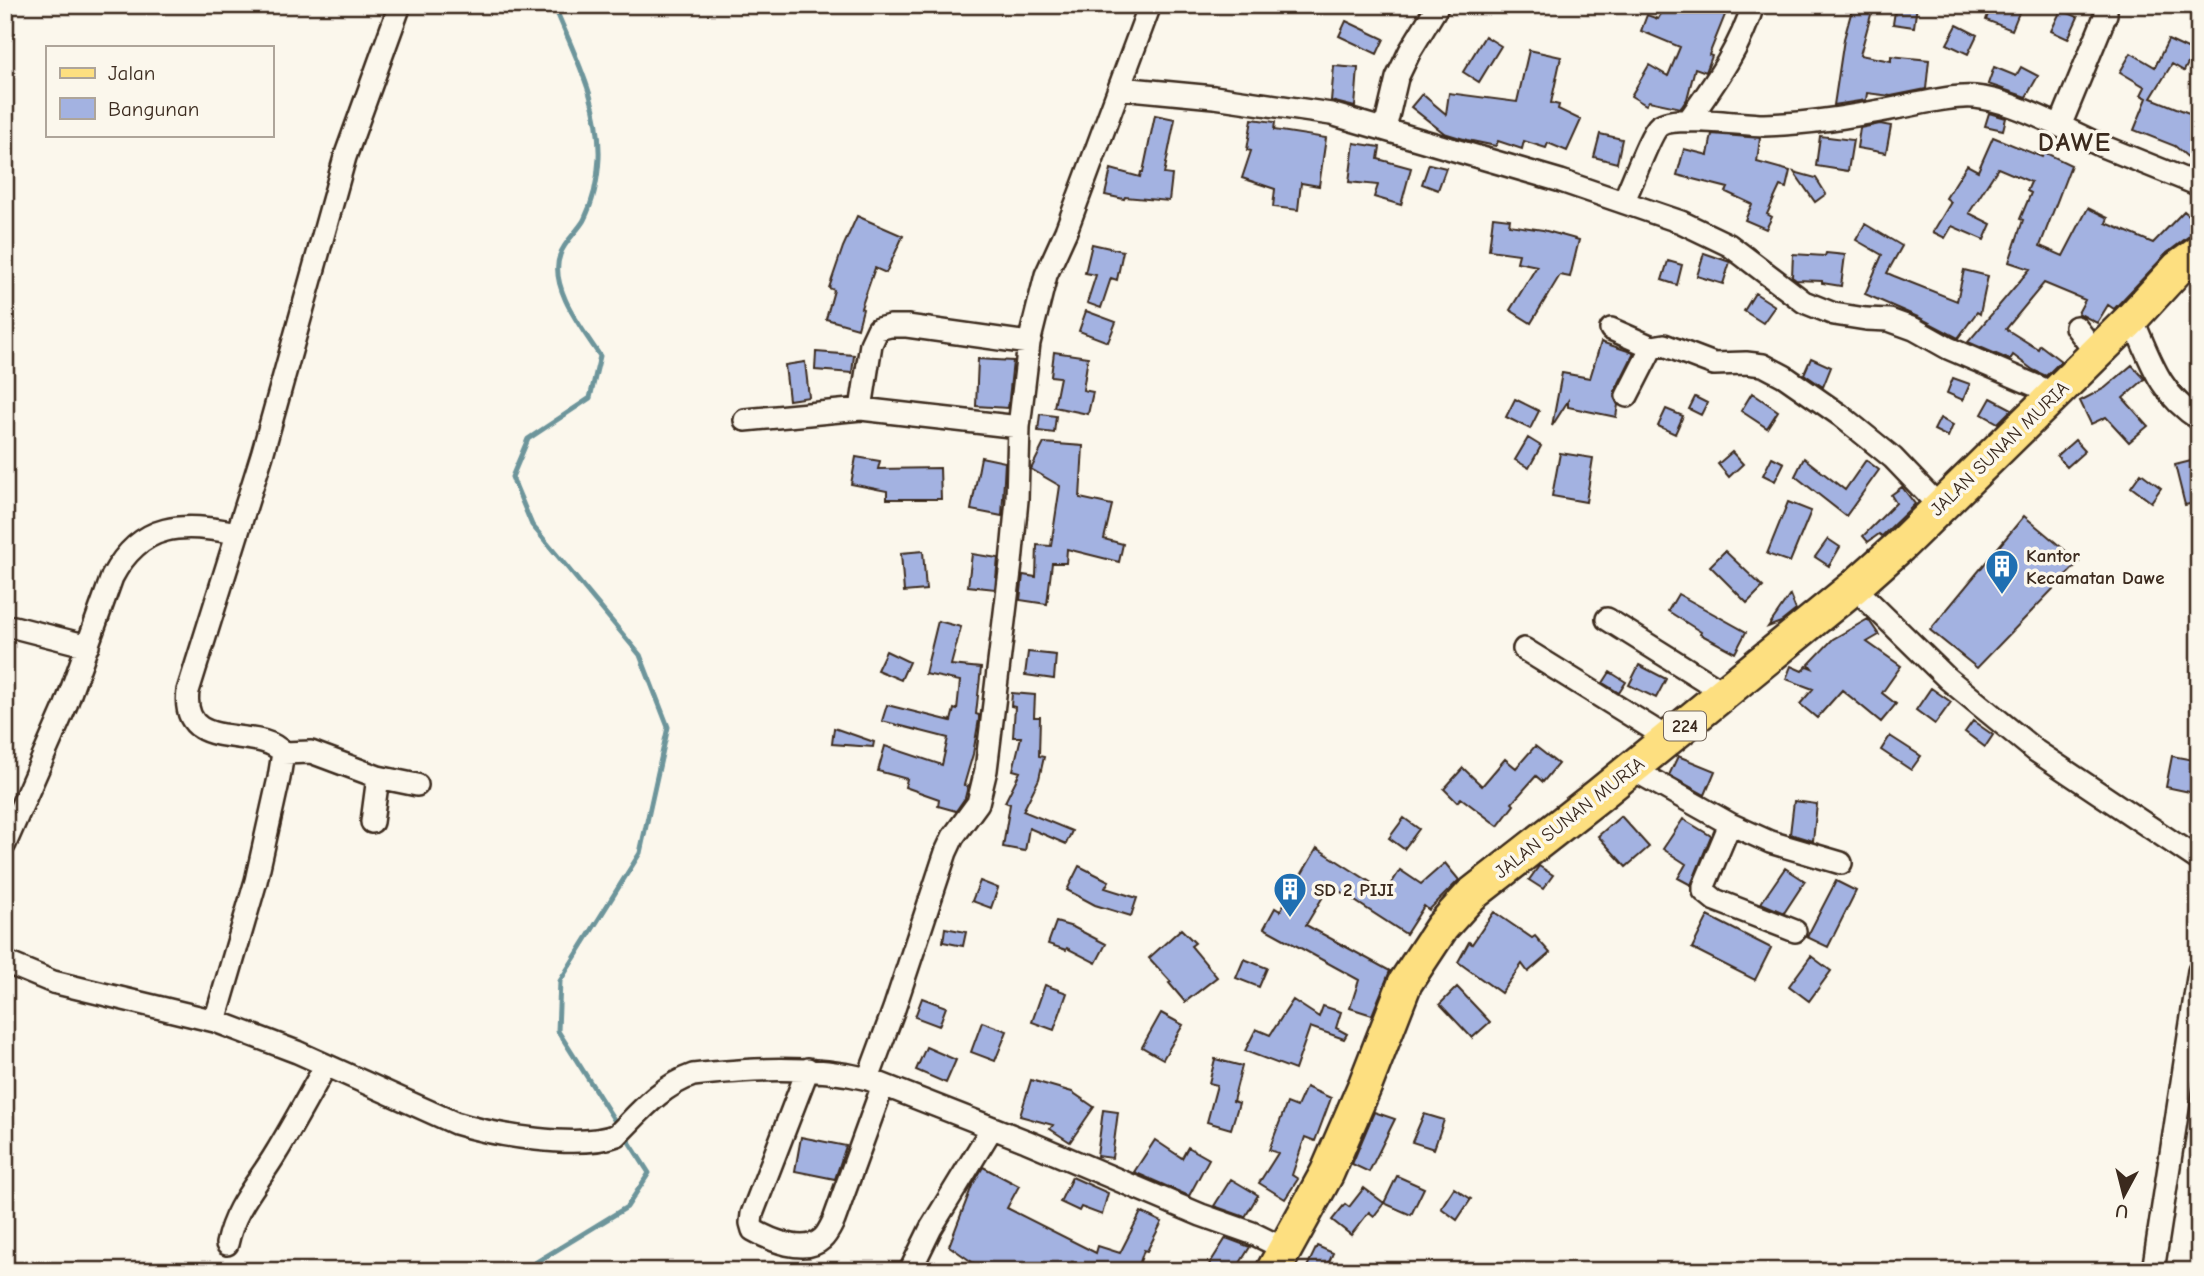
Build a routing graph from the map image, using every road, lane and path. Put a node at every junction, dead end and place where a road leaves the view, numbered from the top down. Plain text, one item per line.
1 (400, 5) edge
2 (1150, 5) edge
3 (1438, 5) edge
4 (1753, 5) edge
5 (2106, 5) edge
6 (1120, 88) junction
7 (1688, 121) junction
8 (2060, 126) junction
9 (1385, 129) junction
10 (2199, 186) edge
11 (1623, 202) junction
12 (2199, 253) edge
13 (2132, 318) junction
14 (2076, 327) dead end
15 (1611, 329) dead end
16 (1029, 343) junction
17 (1652, 346) junction
18 (2096, 353) junction
19 (2055, 394) junction
20 (1627, 396) dead end
21 (861, 410) junction
22 (2199, 419) edge
23 (745, 420) dead end
24 (1019, 426) junction
25 (1939, 506) junction
26 (237, 533) junction
27 (1854, 587) junction
28 (1607, 619) dead end
29 (13, 627) dead end
30 (88, 646) junction
31 (1524, 649) dead end
32 (1725, 693) junction
33 (1669, 739) junction
34 (283, 753) junction
35 (1632, 769) junction
36 (378, 777) junction
37 (417, 785) dead end
38 (372, 822) dead end
39 (1731, 824) junction
40 (5, 844) edge
41 (2199, 860) edge
42 (1841, 863) dead end
43 (1795, 932) dead end
44 (5, 962) edge
45 (2199, 971) edge
46 (215, 1021) junction
47 (325, 1067) junction
48 (808, 1069) junction
49 (876, 1082) junction
50 (992, 1128) junction
51 (227, 1244) dead end
52 (1279, 1260) edge
53 (910, 1271) edge
54 (2152, 1271) edge

1 - 26 street
2 - 6 street
3 - 9 street
4 - 7 street
5 - 8 street
6 - 9 street
6 - 16 street
7 - 8 street
7 - 11 street
8 - 10 street
9 - 11 street
11 - 19 street
12 - 13 main road, JALAN SUNAN MURIA / 224
13 - 18 main road, JALAN SUNAN MURIA / 224
13 - 22 street
14 - 18 street
15 - 17 street
16 - 21 street
16 - 24 street
17 - 20 street
17 - 25 street
18 - 19 main road, JALAN SUNAN MURIA / 224
19 - 25 main road, JALAN SUNAN MURIA / 224
21 - 23 street
21 - 24 street
24 - 49 street
25 - 27 main road, JALAN SUNAN MURIA / 224
26 - 30 street
26 - 34 street
27 - 32 main road, JALAN SUNAN MURIA / 224
27 - 41 street
28 - 32 street
29 - 30 street
30 - 40 street
31 - 33 street
32 - 33 main road, JALAN SUNAN MURIA / 224
33 - 35 main road, JALAN SUNAN MURIA / 224
34 - 36 street
34 - 46 street
35 - 39 street
35 - 52 main road, JALAN SUNAN MURIA / 224
36 - 37 street
36 - 38 street
39 - 42 street
39 - 43 street
44 - 46 street
45 - 54 street
46 - 47 street
47 - 48 street
47 - 51 street
48 - 49 street
48 - 49 street
49 - 50 street
50 - 52 street
50 - 53 street

